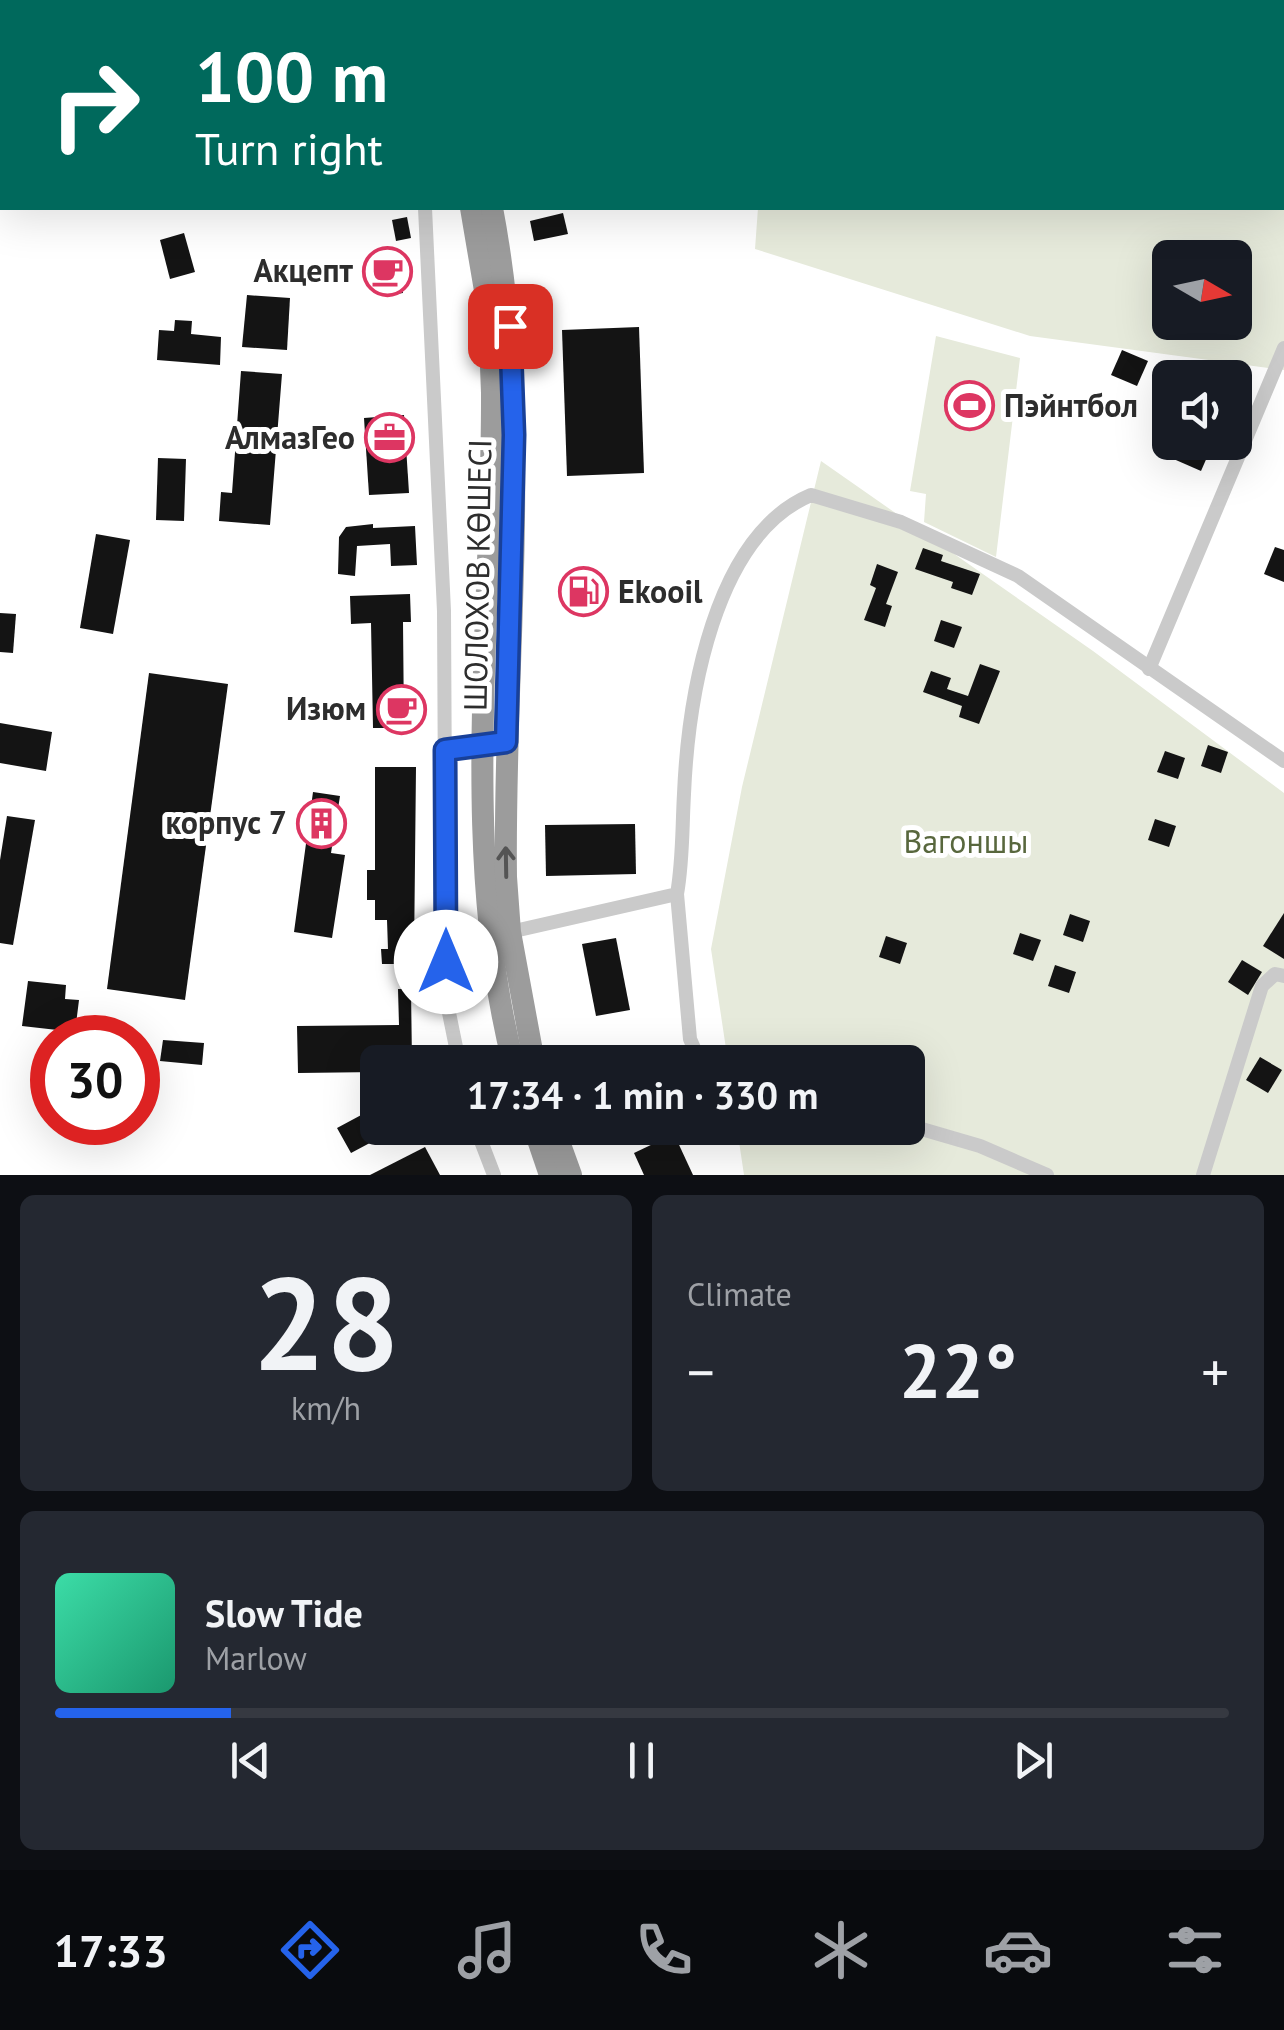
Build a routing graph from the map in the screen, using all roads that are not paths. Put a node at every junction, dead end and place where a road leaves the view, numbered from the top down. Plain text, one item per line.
1 (424, 210) edge
2 (471, 210) edge
3 (492, 210) edge
4 (1284, 348) edge
5 (1149, 669) junction
6 (496, 744) junction
7 (445, 750) junction
8 (1284, 761) edge
9 (676, 894) junction
10 (510, 932) junction
11 (1284, 976) edge
12 (456, 1045) edge
13 (509, 1045) edge
14 (531, 1045) edge
15 (693, 1045) edge
16 (925, 1130) edge
17 (483, 1145) edge
18 (540, 1145) edge
19 (560, 1145) edge
20 (494, 1175) edge
21 (550, 1175) edge
22 (570, 1175) edge
23 (1047, 1175) edge
24 (1202, 1175) edge

1 - 7 street
2 - 6 highway, ШОЛОХОВ КӨШЕСІ
3 - 6 highway, ШОЛОХОВ КӨШЕСІ
4 - 5 street
5 - 8 street
5 - 9 street
6 - 7 street
10 -> 6 highway, ШОЛОХОВ КӨШЕСІ
6 - 13 highway, ШОЛОХОВ КӨШЕСІ
7 - 12 street
9 - 10 street
9 - 15 street
10 - 14 highway, ШОЛОХОВ КӨШЕСІ
11 - 24 street
16 - 23 street
17 - 20 street
18 - 21 highway
19 - 22 highway

